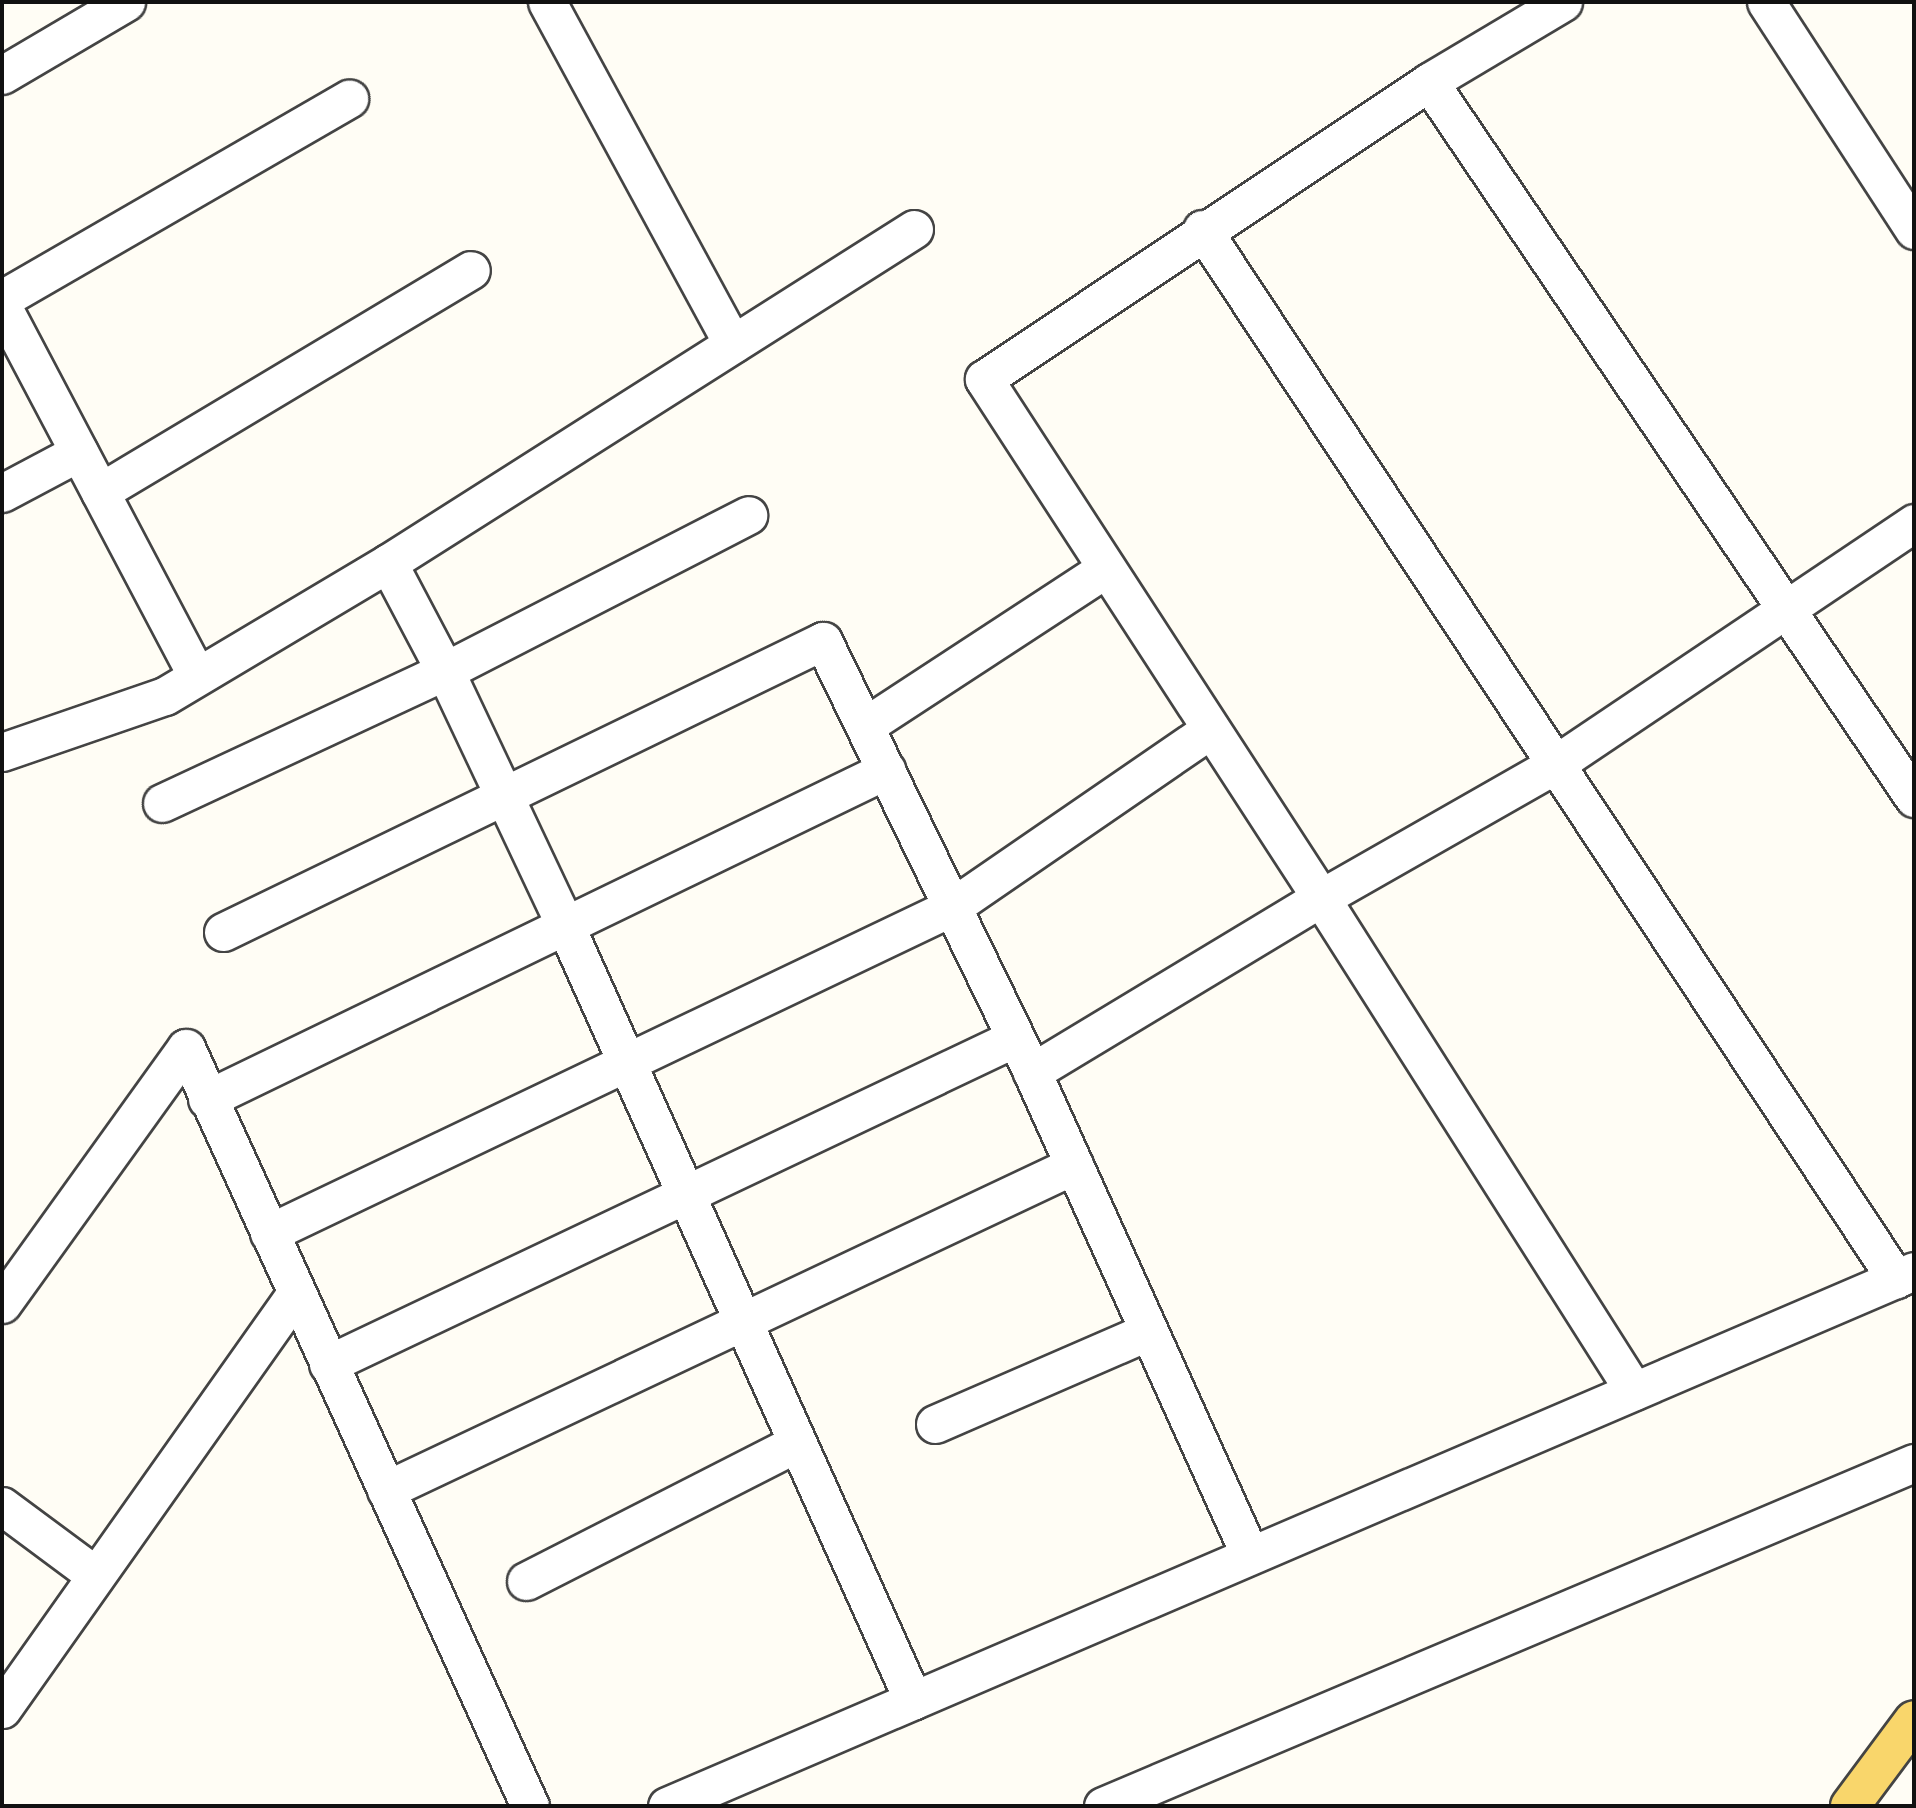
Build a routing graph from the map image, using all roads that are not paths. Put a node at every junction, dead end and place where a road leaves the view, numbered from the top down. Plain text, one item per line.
1 (126, 2) edge
2 (547, 2) edge
3 (1563, 2) edge
4 (1766, 2) edge
5 (86, 12) edge
6 (2, 75) edge
7 (1429, 82) junction
8 (349, 99) dead end
9 (914, 229) dead end
10 (1202, 229) junction
11 (1914, 230) edge
12 (471, 270) dead end
13 (2, 299) edge
14 (2, 306) edge
15 (733, 344) junction
16 (79, 452) junction
17 (100, 492) junction
18 (2, 493) edge
19 (748, 515) dead end
20 (1914, 523) edge
21 (388, 563) junction
22 (1106, 568) junction
23 (1784, 607) junction
24 (445, 671) junction
25 (197, 676) junction
26 (865, 726) junction
27 (1211, 729) junction
28 (2, 752) edge
29 (1554, 765) junction
30 (886, 770) junction
31 (503, 796) junction
32 (1914, 798) edge
33 (162, 803) dead end
34 (1321, 898) junction
35 (952, 907) junction
36 (565, 925) junction
37 (223, 932) dead end
38 (1015, 1038) junction
39 (626, 1061) junction
40 (1032, 1072) junction
41 (207, 1099) junction
42 (1074, 1166) junction
43 (687, 1196) junction
44 (269, 1233) junction
45 (1905, 1275) edge
46 (296, 1293) junction
47 (2, 1304) edge
48 (743, 1322) junction
49 (1149, 1331) junction
50 (328, 1364) junction
51 (1634, 1391) junction
52 (934, 1424) dead end
53 (797, 1443) junction
54 (1914, 1463) edge
55 (386, 1490) junction
56 (2, 1507) edge
57 (1251, 1555) junction
58 (95, 1575) junction
59 (526, 1581) dead end
60 (913, 1700) junction
61 (2, 1709) edge
62 (1914, 1720) edge
63 (530, 1806) edge
64 (667, 1806) edge
65 (1103, 1806) edge
66 (1850, 1806) edge

1 - 5 street
2 - 15 street
3 - 7 street
4 - 11 street
5 - 6 street
7 - 10 street
7 - 23 street
8 - 13 street
9 - 15 street
10 - 22 street
10 - 29 street
12 - 17 street
14 - 16 street
15 - 21 street
16 - 17 street
16 - 18 street
17 - 25 street
19 - 24 street
20 - 23 street
21 - 24 street
21 - 25 street
22 - 26 street
22 - 27 street
23 - 29 street
23 - 32 street
24 - 31 street
24 - 33 street
25 - 28 street
26 - 30 street
26 - 31 street
27 - 34 street
27 - 35 street
29 - 34 street
29 - 45 street
30 - 35 street
30 - 36 street
31 - 36 street
31 - 37 street
34 - 40 street
34 - 51 street
35 - 38 street
35 - 39 street
36 - 39 street
36 - 41 street
38 - 40 street
38 - 43 street
39 - 43 street
39 - 44 street
40 - 42 street
41 - 44 street
41 - 47 street
42 - 48 street
42 - 49 street
43 - 48 street
43 - 50 street
44 - 46 street
45 - 51 street
46 - 50 street
46 - 58 street
48 - 53 street
48 - 55 street
49 - 52 street
49 - 57 street
50 - 55 street
51 - 57 street
53 - 59 street
53 - 60 street
54 - 65 street
55 - 63 street
56 - 58 street
57 - 60 street
58 - 61 street
60 - 64 street
62 - 66 main road

